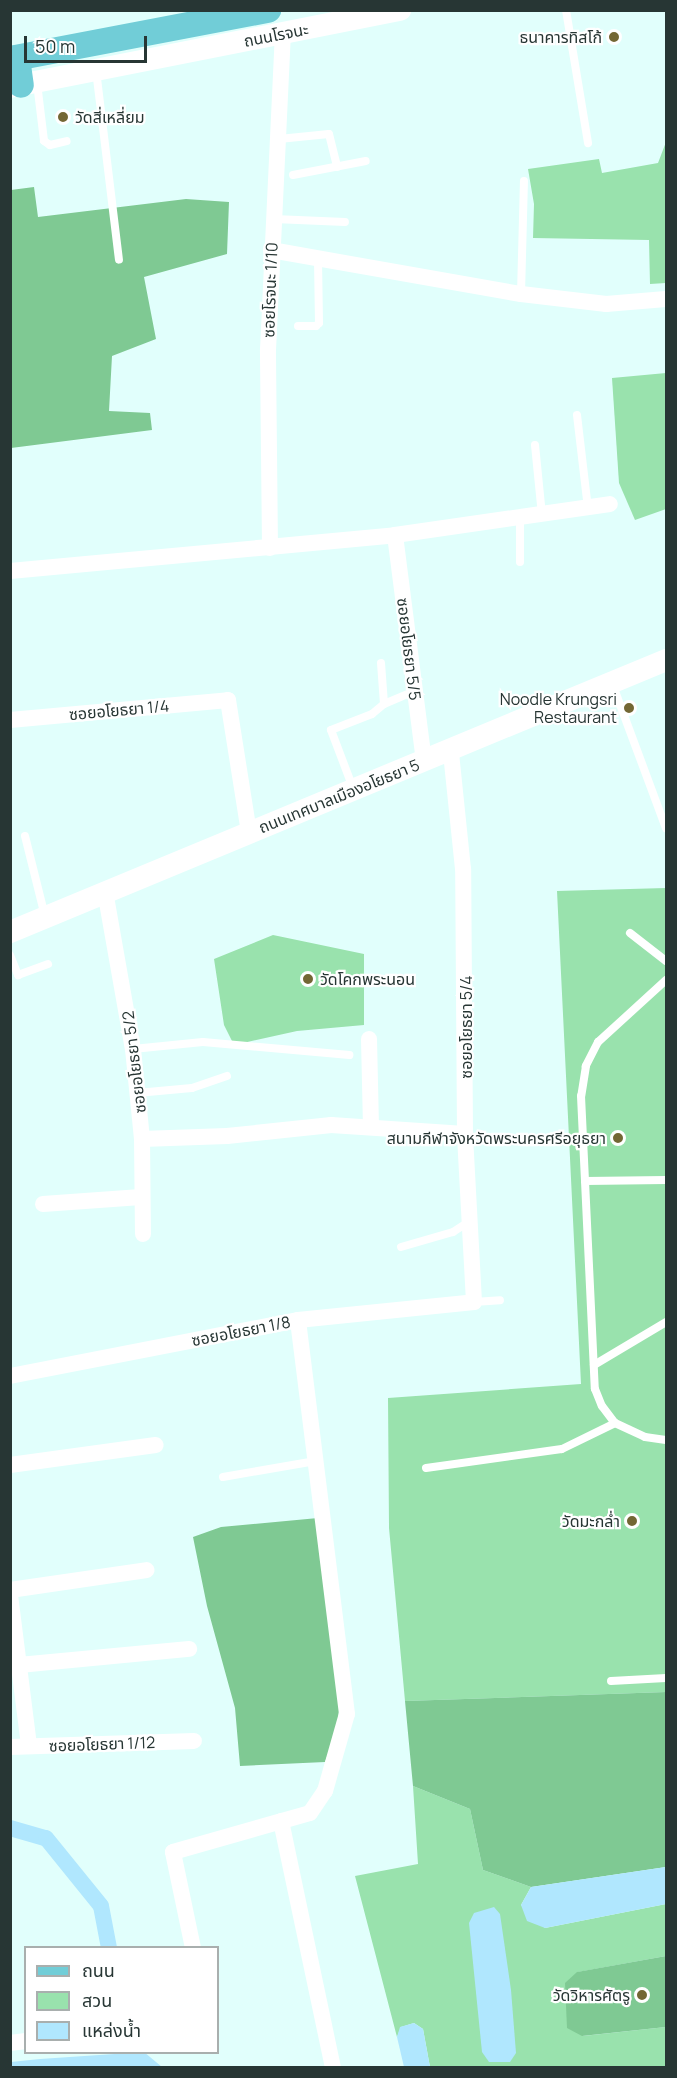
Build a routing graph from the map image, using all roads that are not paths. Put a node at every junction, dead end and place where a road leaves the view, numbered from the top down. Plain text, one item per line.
1 (268, 10) edge
2 (400, 10) edge
3 (566, 10) edge
4 (283, 33) junction
5 (14, 58) edge
6 (96, 70) junction
7 (23, 85) edge
8 (279, 139) junction
9 (68, 141) dead end
10 (588, 142) dead end
11 (366, 161) dead end
12 (337, 167) junction
13 (293, 175) dead end
14 (524, 181) dead end
15 (274, 219) junction
16 (345, 222) dead end
17 (271, 250) junction
18 (318, 257) junction
19 (119, 260) dead end
20 (521, 294) junction
21 (666, 299) edge
22 (298, 326) dead end
23 (577, 415) dead end
24 (535, 445) dead end
25 (609, 504) dead end
26 (588, 508) junction
27 (542, 515) junction
28 (520, 518) junction
29 (395, 535) junction
30 (270, 548) junction
31 (520, 562) dead end
32 (10, 571) edge
33 (666, 660) edge
34 (381, 663) dead end
35 (612, 683) junction
36 (414, 691) junction
37 (384, 704) junction
38 (10, 720) edge
39 (451, 752) junction
40 (424, 762) junction
41 (354, 792) junction
42 (666, 828) edge
43 (249, 832) junction
44 (24, 836) dead end
45 (105, 891) junction
46 (45, 917) junction
47 (10, 932) edge
48 (630, 933) dead end
49 (10, 955) edge
50 (666, 961) edge
51 (48, 964) dead end
52 (666, 980) edge
53 (369, 1039) dead end
54 (133, 1049) junction
55 (349, 1055) dead end
56 (227, 1076) dead end
57 (137, 1093) junction
58 (371, 1126) junction
59 (465, 1134) junction
60 (142, 1139) junction
61 (666, 1179) edge
62 (585, 1181) junction
63 (141, 1197) junction
64 (43, 1204) dead end
65 (470, 1221) junction
66 (143, 1234) dead end
67 (401, 1247) dead end
68 (500, 1300) dead end
69 (474, 1302) junction
70 (298, 1320) junction
71 (666, 1322) edge
72 (594, 1365) junction
73 (10, 1376) edge
74 (615, 1423) junction
75 (666, 1440) edge
76 (156, 1445) dead end
77 (317, 1461) junction
78 (10, 1466) edge
79 (426, 1468) dead end
80 (223, 1477) dead end
81 (147, 1570) dead end
82 (10, 1590) edge
83 (10, 1595) edge
84 (189, 1649) dead end
85 (19, 1665) junction
86 (666, 1678) edge
87 (611, 1682) dead end
88 (194, 1741) dead end
89 (29, 1746) junction
90 (10, 1747) edge
91 (281, 1821) junction
92 (193, 1946) edge
93 (333, 2067) edge

1 - 5 main road, ถนนโรจนะ
2 - 4 street, ถนนโรจนะ
3 - 10 lane
4 - 6 street, ถนนโรจนะ
4 - 8 street, ซอยโรจนะ 1/10
5 - 7 main road
6 - 7 street, ถนนโรจนะ
6 - 19 lane
7 - 9 lane
8 - 12 lane
8 - 15 street, ซอยโรจนะ 1/10
11 - 12 lane
12 - 13 lane
14 - 20 lane
15 - 16 lane
15 - 17 street, ซอยโรจนะ 1/10
17 - 18 street
17 - 30 street, ซอยโรจนะ 1/10
18 - 20 street
18 - 22 lane
20 - 21 street
23 - 26 lane
24 - 27 lane
25 - 26 street
26 - 27 street
27 - 28 street
28 - 29 street
28 - 31 lane
29 - 30 street
29 - 36 street, ซอยอโยธยา 5/5
30 - 32 street
33 - 35 street, ถนนเทศบาลเมืองอโยธยา 5
34 - 37 lane
35 - 39 street, ถนนเทศบาลเมืองอโยธยา 5
35 - 42 lane
36 - 37 lane
36 - 40 street, ซอยอโยธยา 5/5
37 - 41 lane
38 - 43 street, ซอยอโยธยา 1/4
39 - 40 street, ถนนเทศบาลเมืองอโยธยา 5
39 - 59 street, ซอยอโยธยา 5/4
40 - 41 street, ถนนเทศบาลเมืองอโยธยา 5
41 - 43 street, ถนนเทศบาลเมืองอโยธยา 5
43 - 45 street, ถนนเทศบาลเมืองอโยธยา 5
44 - 46 lane
45 - 46 street, ถนนเทศบาลเมืองอโยธยา 5
45 - 54 street, ซอยอโยธยา 5/2
46 - 47 street, ถนนเทศบาลเมืองอโยธยา 5
48 - 50 lane
49 - 51 lane
52 - 62 lane
53 - 58 street
54 - 55 lane
54 - 57 street, ซอยอโยธยา 5/2
56 - 57 lane
57 - 60 street, ซอยอโยธยา 5/2
58 - 59 street
58 - 60 street
59 - 65 street, ซอยอโยธยา 5/4
60 - 63 street, ซอยอโยธยา 5/2
61 - 62 lane
62 - 72 lane
63 - 64 street
63 - 66 street, ซอยอโยธยา 5/2
65 - 67 lane
65 - 69 street, ซอยอโยธยา 5/4
68 - 69 lane
69 - 70 street, ซอยอโยธยา 1/8
70 - 73 street, ซอยอโยธยา 1/8
70 - 77 street
71 - 72 lane
72 - 74 lane
74 - 75 lane
74 - 79 lane
76 - 78 street
77 - 80 lane
77 - 91 street
81 - 82 street
83 - 85 street
84 - 85 street
85 - 89 street
86 - 87 lane
88 - 89 street, ซอยอโยธยา 1/12
89 - 90 street, ซอยอโยธยา 1/12
91 - 92 street
91 - 93 street

